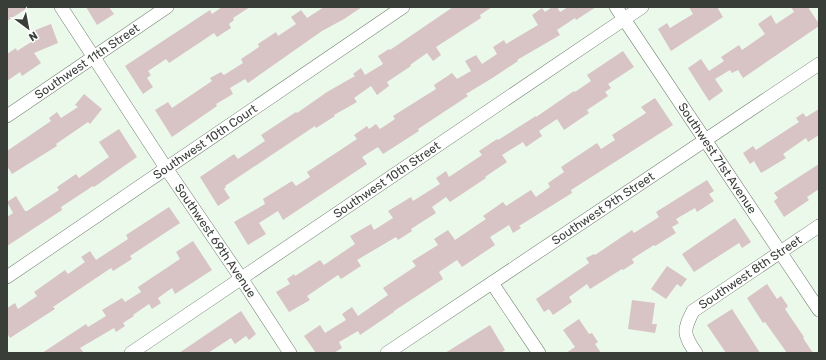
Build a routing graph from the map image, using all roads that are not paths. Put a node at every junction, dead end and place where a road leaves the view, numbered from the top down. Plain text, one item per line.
1 (61, 7) edge
2 (167, 7) edge
3 (403, 7) edge
4 (616, 7) edge
5 (642, 7) edge
6 (624, 19) junction
7 (94, 57) junction
8 (819, 64) edge
9 (7, 116) edge
10 (705, 139) junction
11 (166, 168) junction
12 (819, 226) edge
13 (780, 252) junction
14 (7, 277) edge
15 (242, 278) junction
16 (492, 283) junction
17 (819, 310) edge
18 (131, 353) edge
19 (290, 353) edge
20 (387, 353) edge
21 (538, 353) edge
22 (696, 353) edge

1 - 7 street, Southwest 69th Avenue
2 - 7 street, Southwest 11th Street
3 - 11 street, Southwest 10th Court
4 - 6 street, Southwest 71st Avenue
5 - 6 street, Southwest 10th Street
6 - 10 street, Southwest 71st Avenue
6 - 15 street, Southwest 10th Street
7 - 9 street, Southwest 11th Street
7 - 11 street, Southwest 69th Avenue
8 - 10 street, Southwest 9th Street
10 - 13 street, Southwest 71st Avenue
10 - 16 street, Southwest 9th Street
11 - 14 street, Southwest 10th Court
11 - 15 street, Southwest 69th Avenue
12 - 13 street, Southwest 8th Street
13 - 17 street, Southwest 71st Avenue
13 - 22 street, Southwest 8th Street
15 - 18 street, Southwest 10th Street
15 - 19 street, Southwest 69th Avenue
16 - 20 street, Southwest 9th Street
16 - 21 street

